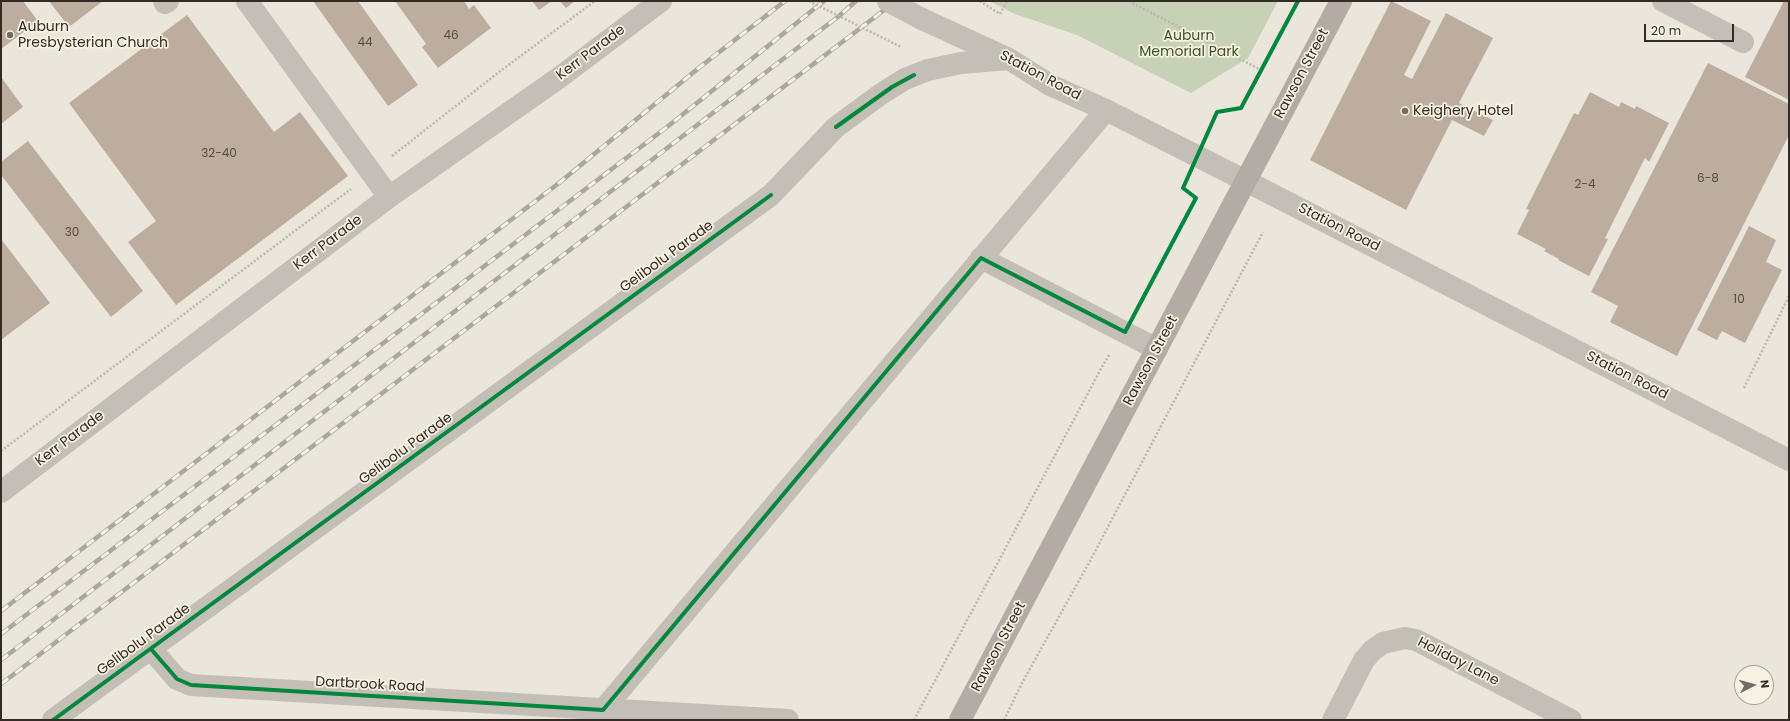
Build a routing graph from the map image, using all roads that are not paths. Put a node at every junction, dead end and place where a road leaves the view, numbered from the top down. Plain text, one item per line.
1 (164, 1) edge
2 (168, 1) edge
3 (247, 1) edge
4 (661, 1) edge
5 (888, 1) edge
6 (1341, 1) edge
7 (1663, 1) edge
8 (1743, 42) dead end
9 (1009, 59) junction
10 (1106, 110) junction
11 (1246, 180) junction
12 (389, 197) junction
13 (981, 258) junction
14 (1157, 349) junction
15 (1789, 460) edge
16 (1, 492) edge
17 (151, 649) junction
18 (602, 710) junction
19 (53, 720) edge
20 (788, 720) edge
21 (960, 720) edge
22 (1333, 720) edge
23 (1571, 720) edge

1 - 2 street
3 - 12 street
4 - 12 street, Kerr Parade
5 - 9 street, Station Road, bridge
6 - 11 main road, Rawson Street
7 - 8 street
9 - 10 street, Station Road
9 - 17 street, Gelibolu Parade
10 - 11 street, Station Road
10 - 13 street
11 - 14 main road, Rawson Street
11 - 15 street, Station Road
12 - 16 street, Kerr Parade
13 - 14 street
13 - 18 street
14 - 21 main road, Rawson Street
17 - 18 street, Dartbrook Road
17 - 19 street, Gelibolu Parade
18 - 20 street, Dartbrook Road
22 - 23 street, Holiday Lane

